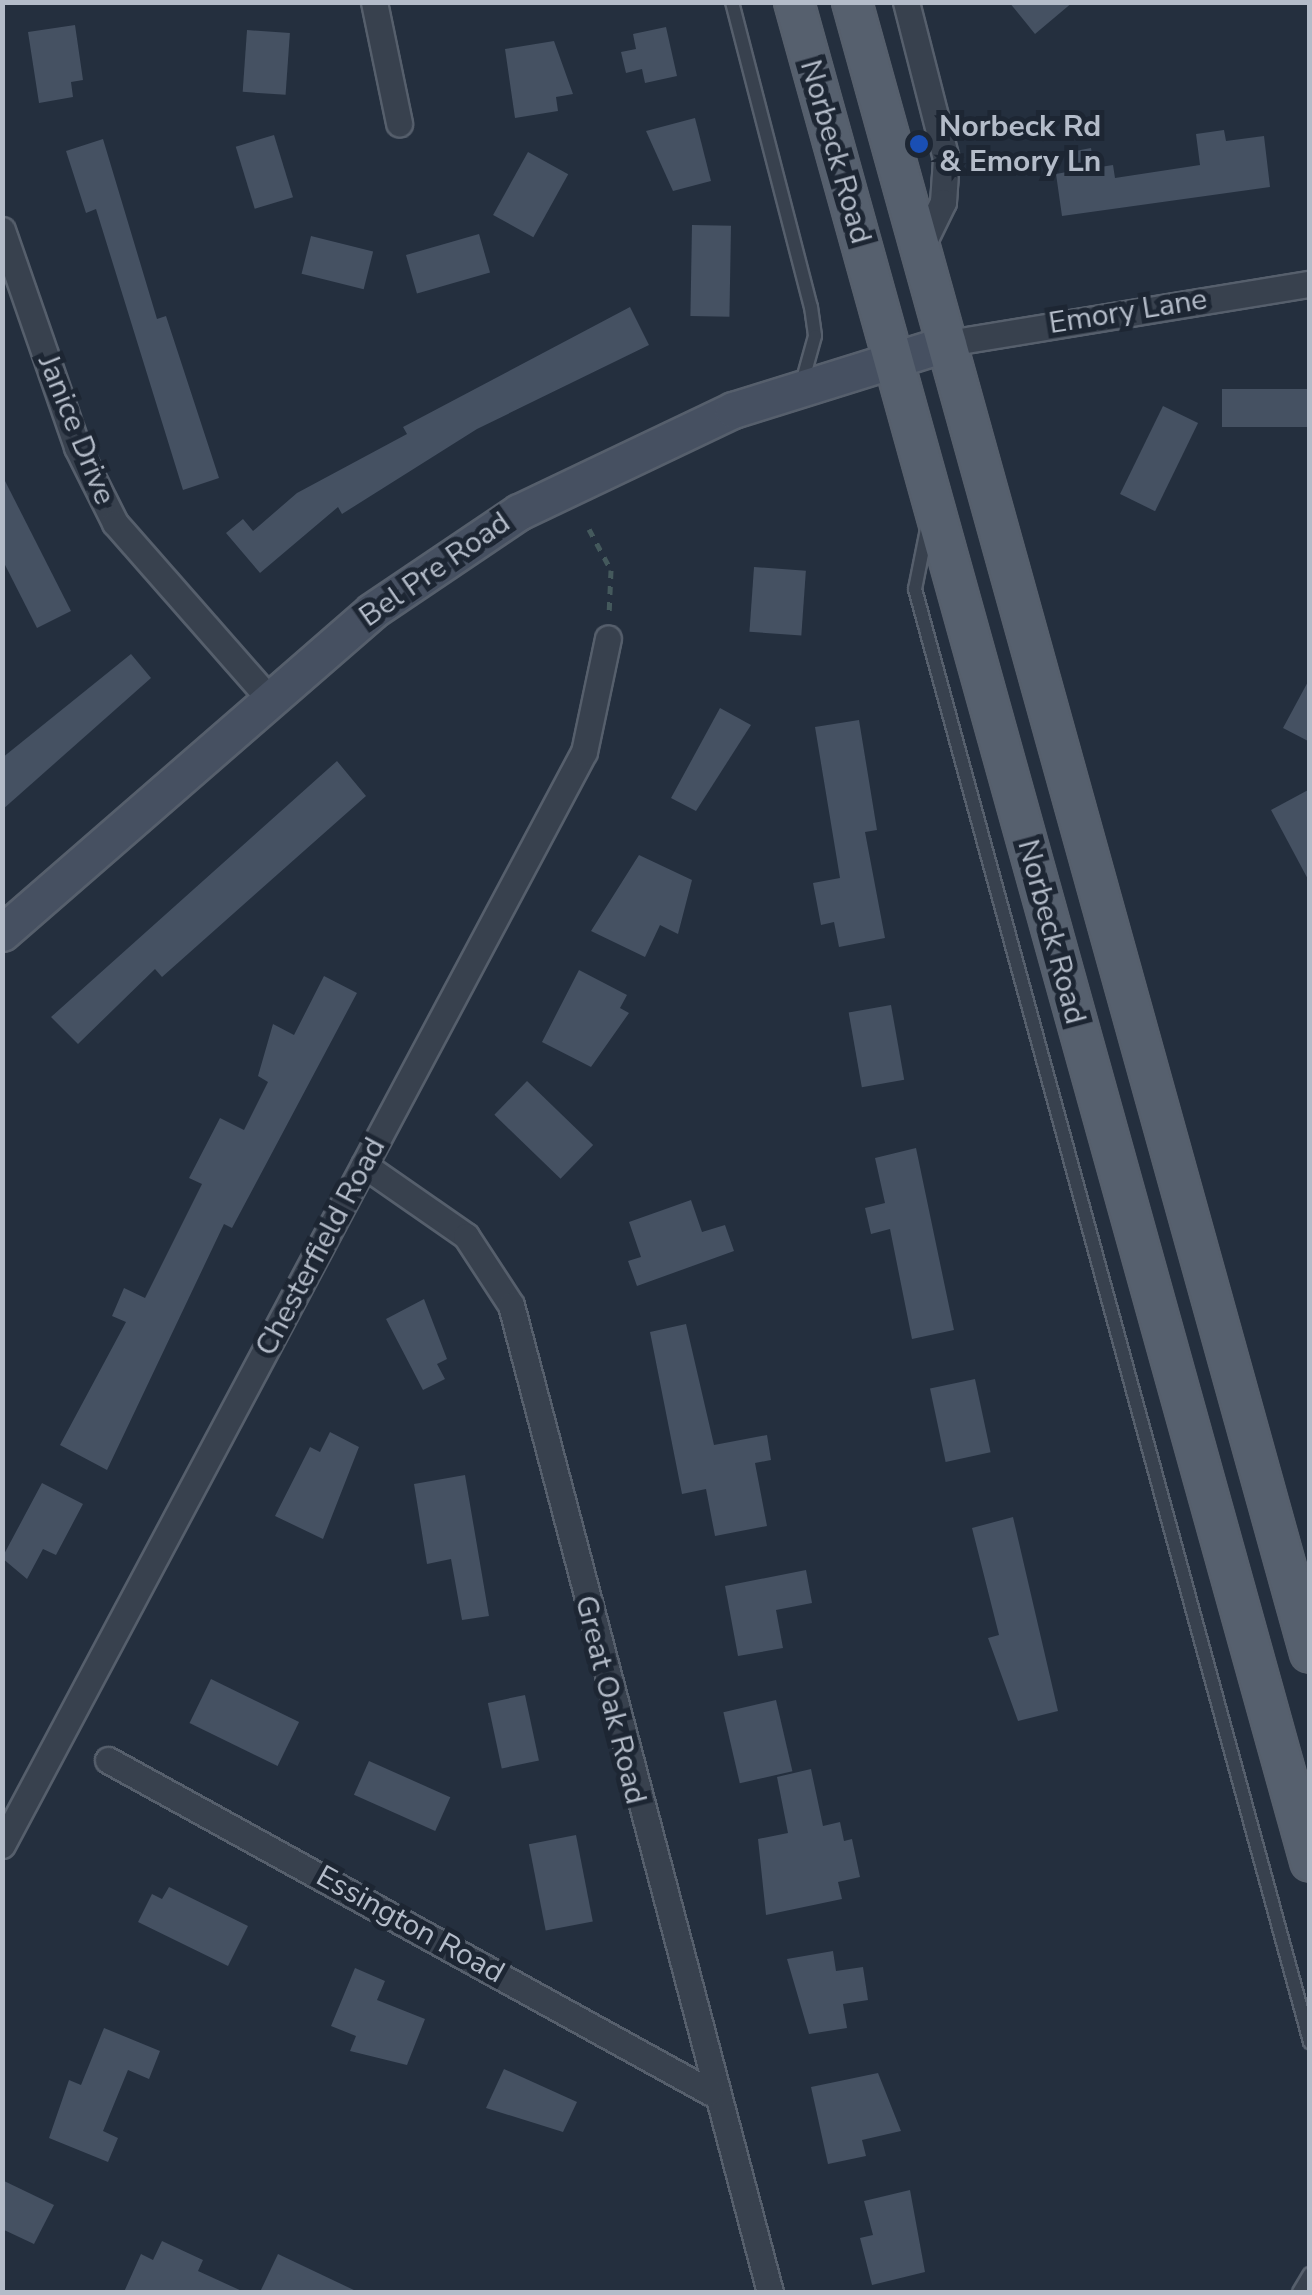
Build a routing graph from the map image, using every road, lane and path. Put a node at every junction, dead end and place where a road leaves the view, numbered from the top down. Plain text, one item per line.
1 (374, 2) edge
2 (732, 2) edge
3 (794, 2) edge
4 (852, 2) edge
5 (906, 2) edge
6 (399, 123) dead end
7 (2, 230) edge
8 (921, 247) junction
9 (1310, 284) edge
10 (948, 343) junction
11 (894, 360) junction
12 (801, 388) junction
13 (934, 508) junction
14 (589, 529) dead end
15 (608, 638) joint
16 (268, 697) junction
17 (2, 933) edge
18 (364, 1165) junction
19 (1310, 1653) edge
20 (108, 1760) dead end
21 (2, 1845) edge
22 (1310, 1862) edge
23 (1310, 2042) edge
24 (710, 2092) junction
25 (1310, 2274) edge
26 (770, 2292) edge
27 (1299, 2292) edge

1 - 6 street
2 - 12 lane
3 - 11 main road, Norbeck Road
4 - 8 main road, Norbeck Road
5 - 8 street, Norbeck Road
7 - 16 street, Janice Drive
8 - 10 main road, Norbeck Road
9 - 10 street, Emory Lane
10 - 11 main road, Bel Pre Road
10 - 19 main road, Norbeck Road
11 - 12 main road, Bel Pre Road
11 - 13 main road, Norbeck Road
12 - 16 main road, Bel Pre Road
13 - 22 main road, Norbeck Road
13 - 23 lane
14 - 15 path
15 - 18 street, Chesterfield Road
16 - 17 main road, Bel Pre Road
18 - 21 street, Chesterfield Road
18 - 24 street, Great Oak Road
20 - 24 street, Essington Road
24 - 26 street, Great Oak Road
25 - 27 lane

